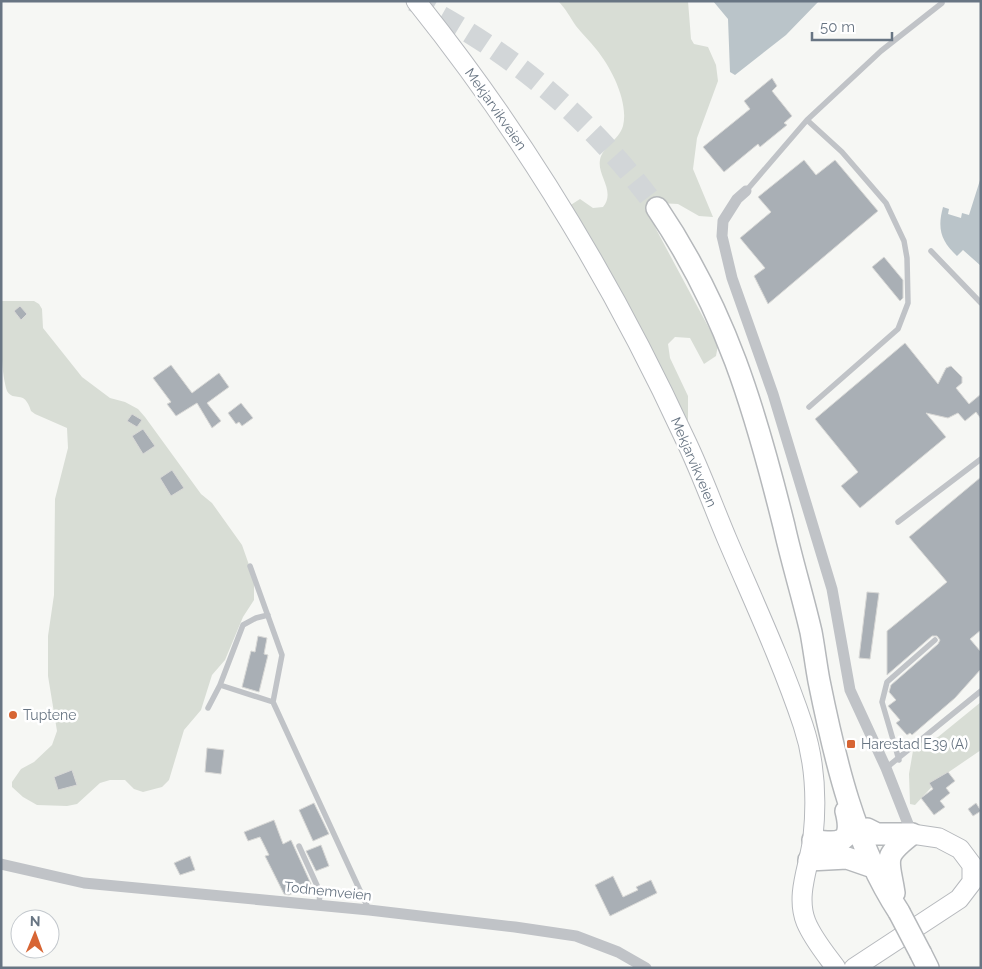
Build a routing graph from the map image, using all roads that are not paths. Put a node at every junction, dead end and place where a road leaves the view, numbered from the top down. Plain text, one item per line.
1 (416, 1) edge
2 (942, 3) dead end
3 (807, 120) junction
4 (746, 191) joint
5 (657, 208) tunnel mouth
6 (931, 250) dead end
7 (981, 303) edge
8 (809, 407) dead end
9 (981, 459) edge
10 (898, 522) dead end
11 (250, 566) dead end
12 (268, 615) junction
13 (811, 633) junction
14 (935, 640) dead end
15 (220, 685) junction
16 (981, 691) edge
17 (273, 702) junction
18 (208, 708) dead end
19 (898, 760) junction
20 (886, 768) junction
21 (847, 796) junction
22 (863, 832) junction
23 (912, 834) junction
24 (299, 846) dead end
25 (811, 850) junction
26 (1, 864) edge
27 (873, 867) junction
28 (977, 878) edge
29 (319, 905) junction
30 (897, 906) junction
31 (369, 910) junction
32 (925, 961) edge
33 (646, 968) edge
34 (836, 968) edge
35 (854, 968) edge

1 - 25 main road, Mekjarvikveien
2 - 3 lane
3 - 4 lane
3 - 8 lane
4 - 20 street
5 - 13 highway
6 - 7 lane
9 - 10 lane
11 - 12 lane
12 - 15 lane
12 - 17 lane
13 - 21 highway
13 - 22 highway
14 - 19 lane
15 - 17 lane
15 - 18 lane
16 - 19 lane
17 - 31 lane
19 - 20 lane
20 - 23 street
21 - 22 highway
21 - 25 highway
22 - 23 highway
22 - 27 highway
22 - 30 highway
23 - 28 main road
23 - 30 highway
24 - 29 lane
25 - 27 highway
25 - 34 main road, Mekjarvikveien
26 - 29 street, Todnemveien
27 - 30 highway
28 - 35 main road
29 - 31 street, Todnemveien
30 - 32 highway, bridge
31 - 33 street, Todnemveien

